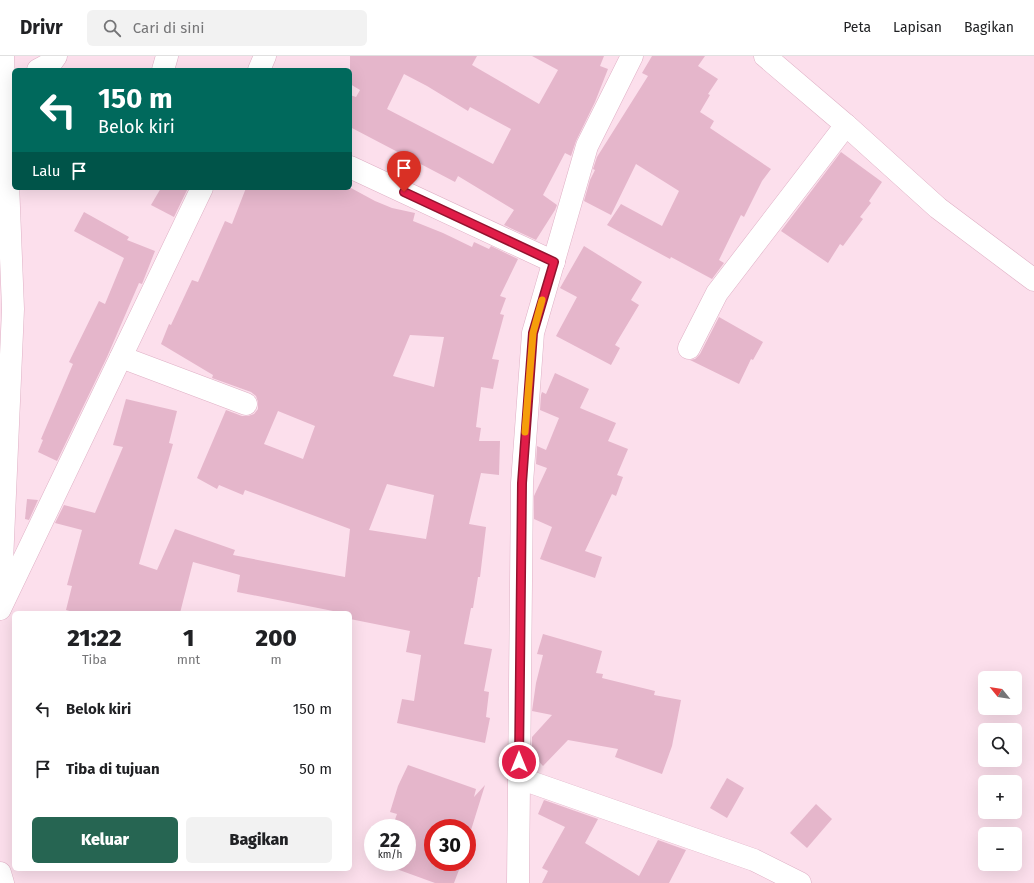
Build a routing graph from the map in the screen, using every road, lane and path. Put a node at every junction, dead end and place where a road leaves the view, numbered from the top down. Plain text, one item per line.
1 (56, 56) edge
2 (167, 56) edge
3 (265, 56) edge
4 (632, 56) edge
5 (764, 56) edge
6 (7, 68) edge
7 (42, 68) edge
8 (164, 68) edge
9 (260, 68) edge
10 (846, 125) junction
11 (352, 168) edge
12 (201, 190) edge
13 (554, 262) junction
14 (1034, 280) edge
15 (689, 348) dead end
16 (120, 357) junction
17 (246, 404) dead end
18 (0, 609) edge
19 (519, 778) junction
20 (0, 873) edge
21 (3, 883) edge
22 (518, 883) edge
23 (800, 883) edge

1 - 7 street
2 - 8 street
3 - 9 street
4 - 13 street
5 - 10 street
6 - 18 street
10 - 14 street
10 - 15 street
11 - 13 street
12 - 16 street
13 - 19 street
16 - 17 street
16 - 18 street
19 - 22 street
19 - 23 street
20 - 21 street

